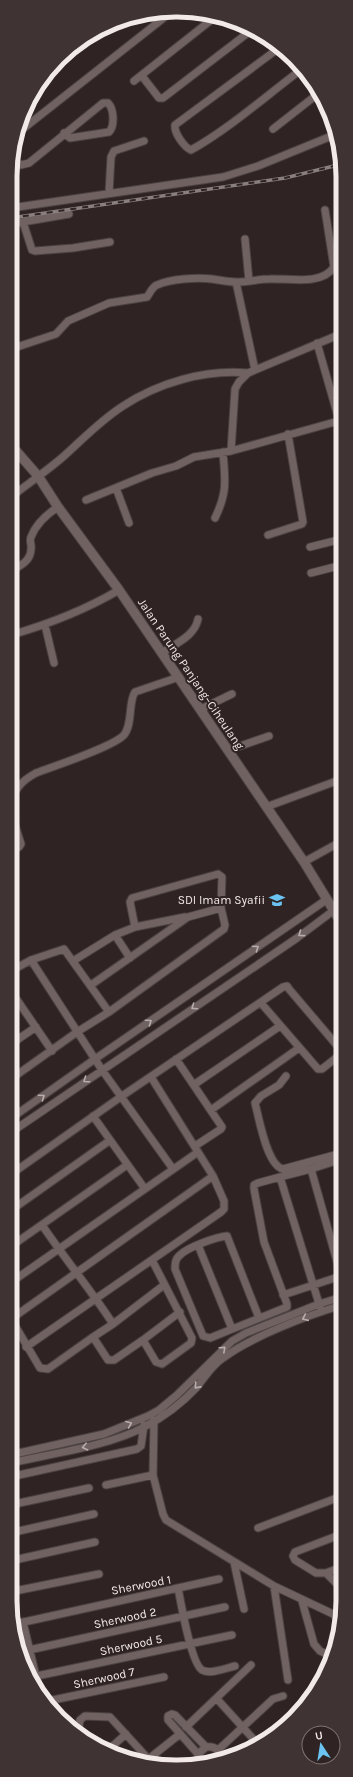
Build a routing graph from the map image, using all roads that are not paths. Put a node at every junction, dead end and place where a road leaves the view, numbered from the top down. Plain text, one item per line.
1 (165, 17) edge
2 (211, 21) edge
3 (247, 33) edge
4 (275, 51) edge
5 (297, 72) edge
6 (142, 76) junction
7 (134, 81) dead end
8 (315, 96) edge
9 (24, 128) edge
10 (273, 129) dead end
11 (64, 134) junction
12 (331, 136) edge
13 (144, 141) dead end
14 (17, 163) edge
15 (109, 193) junction
16 (17, 207) edge
17 (326, 210) dead end
18 (69, 214) dead end
19 (23, 222) junction
20 (17, 223) edge
21 (245, 239) dead end
22 (110, 242) dead end
23 (249, 281) junction
24 (236, 282) junction
25 (336, 335) edge
26 (317, 343) junction
27 (17, 348) edge
28 (255, 370) junction
29 (248, 373) junction
30 (336, 404) edge
31 (336, 421) edge
32 (288, 434) junction
33 (232, 451) junction
34 (17, 452) edge
35 (223, 452) junction
36 (38, 476) junction
37 (116, 488) junction
38 (17, 492) edge
39 (86, 500) dead end
40 (58, 507) junction
41 (215, 518) dead end
42 (129, 523) dead end
43 (268, 535) dead end
44 (336, 541) edge
45 (310, 547) dead end
46 (336, 567) edge
47 (17, 568) edge
48 (311, 573) dead end
49 (119, 590) junction
50 (198, 618) dead end
51 (46, 625) junction
52 (17, 633) edge
53 (162, 653) junction
54 (54, 663) dead end
55 (179, 677) junction
56 (232, 694) dead end
57 (201, 709) junction
58 (269, 736) dead end
59 (229, 750) junction
60 (336, 781) edge
61 (17, 789) edge
62 (266, 807) junction
63 (17, 831) edge
64 (336, 844) edge
65 (17, 848) edge
66 (304, 862) junction
67 (326, 900) junction
68 (221, 908) junction
69 (333, 911) junction
70 (336, 915) edge
71 (188, 917) junction
72 (135, 927) junction
73 (115, 935) junction
74 (130, 958) junction
75 (31, 960) junction
76 (73, 961) junction
77 (17, 968) edge
78 (91, 985) junction
79 (18, 1002) edge
80 (261, 1003) junction
81 (109, 1012) junction
82 (280, 1026) junction
83 (36, 1027) junction
84 (77, 1032) junction
85 (17, 1039) edge
86 (336, 1044) edge
87 (299, 1048) junction
88 (52, 1051) junction
89 (336, 1058) edge
90 (95, 1059) junction
91 (176, 1059) junction
92 (102, 1070) junction
93 (17, 1075) edge
94 (286, 1076) dead end
95 (151, 1077) junction
96 (195, 1084) junction
97 (122, 1096) junction
98 (211, 1110) junction
99 (17, 1114) edge
100 (93, 1116) junction
101 (17, 1128) edge
102 (109, 1141) junction
103 (196, 1149) junction
104 (336, 1161) edge
105 (336, 1162) edge
106 (127, 1165) junction
107 (173, 1169) junction
108 (311, 1169) junction
109 (17, 1170) edge
110 (213, 1176) junction
111 (280, 1177) junction
112 (145, 1189) junction
113 (17, 1206) edge
114 (42, 1225) junction
115 (17, 1242) edge
116 (198, 1245) junction
117 (59, 1249) junction
118 (336, 1256) edge
119 (152, 1260) junction
120 (76, 1274) junction
121 (17, 1278) edge
122 (336, 1279) edge
123 (164, 1285) junction
124 (313, 1285) junction
125 (283, 1295) junction
126 (96, 1298) junction
127 (336, 1299) edge
128 (319, 1304) junction
129 (336, 1307) edge
130 (180, 1312) junction
131 (322, 1312) junction
132 (17, 1314) edge
133 (259, 1318) junction
134 (113, 1324) junction
135 (232, 1329) junction
136 (17, 1330) edge
137 (93, 1337) junction
138 (143, 1340) junction
139 (26, 1347) junction
140 (154, 1414) junction
141 (143, 1418) junction
142 (154, 1422) junction
143 (144, 1428) junction
144 (17, 1453) edge
145 (17, 1461) edge
146 (17, 1475) edge
147 (153, 1475) junction
148 (106, 1485) dead end
149 (89, 1488) dead end
150 (336, 1498) edge
151 (17, 1503) edge
152 (94, 1514) dead end
153 (258, 1528) dead end
154 (17, 1531) edge
155 (336, 1536) edge
156 (95, 1542) dead end
157 (17, 1559) edge
158 (234, 1562) junction
159 (336, 1570) edge
160 (99, 1574) dead end
161 (326, 1574) junction
162 (219, 1579) dead end
163 (336, 1583) edge
164 (274, 1586) junction
165 (178, 1588) junction
166 (17, 1590) edge
167 (302, 1601) junction
168 (225, 1607) dead end
169 (244, 1609) dead end
170 (183, 1616) junction
171 (335, 1616) edge
172 (23, 1622) junction
173 (18, 1623) edge
174 (232, 1635) dead end
175 (190, 1644) junction
176 (30, 1650) junction
177 (25, 1651) edge
178 (327, 1654) edge
179 (251, 1665) dead end
180 (235, 1666) dead end
181 (33, 1671) edge
182 (36, 1677) edge
183 (164, 1677) dead end
184 (288, 1680) dead end
185 (283, 1696) dead end
186 (217, 1699) junction
187 (53, 1701) edge
188 (78, 1726) edge
189 (186, 1727) junction
190 (244, 1728) junction
191 (126, 1734) junction
192 (180, 1734) junction
193 (254, 1740) edge
194 (112, 1747) edge
195 (206, 1747) junction
196 (218, 1750) junction
197 (198, 1754) junction
198 (220, 1754) edge
199 (146, 1757) edge
200 (152, 1758) edge
201 (198, 1759) edge

1 - 9 street
2 - 6 street
3 - 6 street
4 - 5 street
6 - 7 street
8 - 10 street
11 - 11 street
11 - 14 street
12 - 15 street
13 - 15 street
15 - 16 street
17 - 23 street
18 - 19 street
19 - 20 street
19 - 22 street
21 - 23 street
23 - 24 street
24 - 27 street
24 - 28 street
25 - 26 street
26 - 28 street
26 - 30 street
28 - 29 street
29 - 33 street
29 - 36 street
31 - 32 street
32 - 33 street
32 - 43 street
33 - 35 street
34 - 36 street, Jalan Parung Panjang–Ciheulang
35 - 37 street
35 - 41 street
36 - 38 street
36 - 40 street, Jalan Parung Panjang–Ciheulang
37 - 39 street
37 - 42 street
40 - 47 street
40 - 49 street, Jalan Parung Panjang–Ciheulang
44 - 45 street
46 - 48 street
49 - 51 street
49 - 53 street, Jalan Parung Panjang–Ciheulang
50 - 53 street
51 - 52 street
51 - 54 street
53 - 55 street, Jalan Parung Panjang–Ciheulang
55 - 57 street, Jalan Parung Panjang–Ciheulang
55 - 61 street
56 - 57 street
57 - 59 street, Jalan Parung Panjang–Ciheulang
58 - 59 street
59 - 62 street, Jalan Parung Panjang–Ciheulang
60 - 62 street
62 - 66 street, Jalan Parung Panjang–Ciheulang
63 - 65 street
64 - 66 street
66 - 67 street, Jalan Parung Panjang–Ciheulang
67 - 69 street, Jalan Parung Panjang–Ciheulang
90 -> 67 street
68 - 71 street
68 - 72 street
68 - 81 street
69 - 70 street, Jalan Parung Panjang–Ciheulang
69 -> 92 street
71 - 72 street
71 - 74 street
72 - 73 street
73 - 74 street
73 - 76 street
74 - 78 street
75 - 76 street
75 - 77 street
75 - 84 street
76 - 78 street
78 - 81 street
79 - 83 street
80 - 82 street
80 - 86 street
80 - 91 street
81 - 84 street
82 - 87 street
82 - 96 street
83 - 85 street
83 - 88 street
84 - 88 street
84 - 90 street
87 - 89 street
87 - 98 street
88 - 93 street
90 - 92 street
99 -> 90 street
91 - 95 street
91 - 96 street
92 - 97 street
92 -> 101 street
94 - 104 street
95 - 97 street
95 - 103 street
96 - 98 street
97 - 100 street
97 - 107 street
98 - 103 street
100 - 102 street
100 - 109 street
102 - 106 street
102 - 113 street
103 - 107 street
103 - 110 street
105 - 108 street
106 - 112 street
106 - 114 street
107 - 112 street
108 - 111 street
108 - 118 street
110 - 119 street
110 - 120 street
111 - 124 street
111 - 125 street
112 - 117 street
114 - 115 street
114 - 117 street
116 - 133 street
116 - 135 street
116 - 135 street
117 - 120 street
117 - 121 street
119 - 123 street
119 - 126 street
120 - 126 street
120 - 132 street
122 - 124 street
123 - 130 street
123 - 134 street
124 - 125 street
124 - 128 street
125 - 133 street
126 - 134 street
126 - 139 street
127 - 128 street
128 - 131 street
140 -> 128 street
129 - 131 street
130 - 138 street
130 - 138 street
131 -> 142 street
133 - 135 street
134 - 137 street
136 - 139 street
137 - 138 street
137 - 139 street
140 - 141 street
140 - 142 street
141 - 143 street
144 -> 141 street
142 - 143 street
142 - 147 street
143 -> 145 street
143 - 146 street
147 - 148 street
147 - 158 street
149 - 151 street
150 - 153 street
152 - 154 street
155 - 161 street
156 - 157 street
158 - 164 street
158 - 169 street
159 - 161 street
160 - 166 street
161 - 163 street
162 - 165 street
164 - 167 street
164 - 184 street
165 - 170 street, Sherwood 1
165 - 172 street, Sherwood 1
167 - 171 street
167 - 178 street
168 - 170 street, Sherwood 2
170 - 175 street, Sherwood 1
170 - 176 street, Sherwood 2
172 - 173 street, Sherwood 1
172 - 176 street
174 - 175 street, Sherwood 5
175 - 180 street, Sherwood 1
175 - 182 street, Sherwood 5
176 - 177 street, Sherwood 2
176 - 181 street
179 - 186 street
183 - 187 street, Sherwood 7
185 - 190 street
186 - 189 street
186 - 190 street
188 - 191 street
189 - 192 street
189 - 195 street
190 - 193 street
190 - 196 street
191 - 194 street
191 - 199 street
192 - 197 street
192 - 200 street
195 - 196 street
195 - 197 street
196 - 198 street
197 - 201 street

